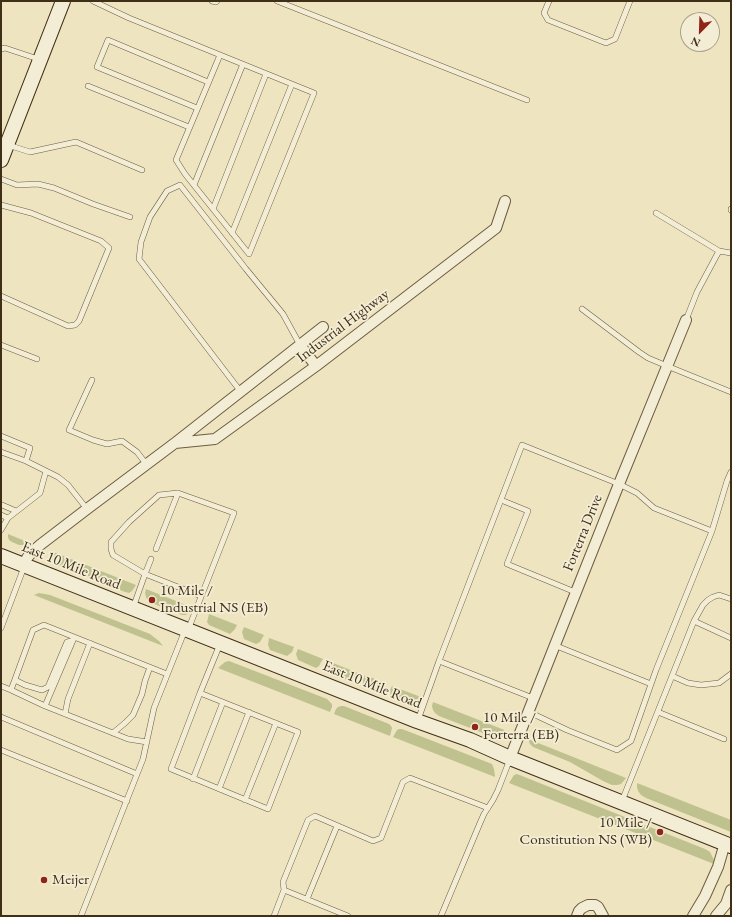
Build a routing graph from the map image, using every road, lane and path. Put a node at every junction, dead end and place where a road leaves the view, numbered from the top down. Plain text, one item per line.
1 (63, 1) edge
2 (93, 1) edge
3 (212, 1) edge
4 (217, 1) edge
5 (277, 1) edge
6 (549, 1) edge
7 (630, 1) edge
8 (1, 49) edge
9 (220, 55) junction
10 (40, 60) junction
11 (243, 64) junction
12 (266, 74) junction
13 (208, 82) junction
14 (292, 84) junction
15 (88, 86) dead end
16 (527, 100) dead end
17 (197, 108) junction
18 (189, 127) junction
19 (4, 150) edge
20 (142, 170) dead end
21 (1, 179) edge
22 (194, 185) junction
23 (505, 201) dead end
24 (1, 205) edge
25 (213, 209) junction
26 (656, 212) dead end
27 (130, 217) dead end
28 (232, 233) junction
29 (719, 251) junction
30 (731, 252) edge
31 (1, 296) edge
32 (582, 308) dead end
33 (686, 320) joint
34 (323, 327) dead end
35 (1, 345) edge
36 (300, 345) junction
37 (38, 359) dead end
38 (316, 366) junction
39 (667, 366) junction
40 (92, 380) dead end
41 (241, 392) junction
42 (731, 392) edge
43 (1, 436) edge
44 (175, 443) junction
45 (1, 452) edge
46 (26, 462) junction
47 (147, 465) junction
48 (46, 471) junction
49 (731, 472) edge
50 (619, 484) junction
51 (178, 493) junction
52 (501, 500) junction
53 (2, 505) dead end
54 (87, 509) junction
55 (16, 511) junction
56 (1, 515) edge
57 (8, 518) junction
58 (1, 530) edge
59 (712, 531) junction
60 (156, 548) dead end
61 (1, 556) edge
62 (151, 559) dead end
63 (24, 566) junction
64 (145, 574) junction
65 (576, 592) junction
66 (201, 596) junction
67 (731, 599) edge
68 (132, 608) junction
69 (694, 621) junction
70 (1, 626) edge
71 (187, 630) junction
72 (74, 638) junction
73 (731, 638) edge
74 (90, 643) junction
75 (220, 643) junction
76 (554, 645) junction
77 (439, 661) junction
78 (150, 668) junction
79 (167, 674) junction
80 (731, 674) edge
81 (672, 676) junction
82 (15, 680) junction
83 (651, 684) junction
84 (1, 686) edge
85 (11, 690) junction
86 (200, 693) junction
87 (533, 698) junction
88 (223, 702) junction
89 (45, 706) junction
90 (249, 712) junction
91 (529, 712) junction
92 (658, 712) junction
93 (65, 714) junction
94 (1, 717) edge
95 (417, 721) junction
96 (276, 723) junction
97 (113, 733) junction
98 (724, 739) dead end
99 (147, 742) junction
100 (1, 750) edge
101 (510, 758) junction
102 (137, 774) junction
103 (193, 779) junction
104 (219, 789) junction
105 (245, 800) junction
106 (127, 801) junction
107 (622, 802) junction
108 (488, 808) junction
109 (337, 826) junction
110 (728, 844) edge
111 (284, 890) junction
112 (731, 890) edge
113 (307, 900) junction
114 (276, 915) edge
115 (81, 916) edge
116 (348, 916) edge
117 (441, 916) edge
118 (577, 916) edge
119 (603, 916) edge
120 (693, 916) edge
121 (716, 916) edge

1 - 10 main road
2 - 9 lane
3 - 4 lane
5 - 16 lane
6 - 7 lane
8 - 10 lane
9 - 11 lane
9 - 13 lane
10 - 19 main road
11 - 12 lane
11 - 22 lane
12 - 14 lane
12 - 25 lane
13 - 17 lane
13 - 17 lane
14 - 28 lane
14 - 28 lane
15 - 18 lane
17 - 18 lane
18 - 22 lane
19 - 20 lane
21 - 27 lane
22 - 25 lane
23 - 38 street, Industrial Highway
24 - 31 lane
25 - 28 lane
26 - 29 lane
29 - 30 lane
29 - 33 lane
32 - 39 lane
33 - 39 street, Forterra Drive
34 - 36 street, Industrial Highway
35 - 37 lane
36 - 38 street
36 - 41 street, Industrial Highway
36 - 41 lane
38 - 44 street, Industrial Highway
39 - 42 lane
39 - 50 street, Forterra Drive
40 - 47 lane
41 - 44 street, Industrial Highway
43 - 46 lane
44 - 47 street, Industrial Highway
45 - 46 lane
46 - 48 lane
47 - 54 street, Industrial Highway
48 - 54 lane
48 - 55 lane
49 - 59 lane
50 - 52 lane
50 - 59 lane
50 - 65 street, Forterra Drive
51 - 60 lane
51 - 64 lane
51 - 66 lane
52 - 65 lane
52 - 77 lane
53 - 55 lane
54 - 63 street, Industrial Highway
55 - 57 lane
56 - 57 lane
57 - 58 lane
59 - 83 lane
61 - 63 main road, East 10 Mile Road
62 - 64 lane
63 - 68 main road, East 10 Mile Road
63 - 70 lane
64 - 66 lane
64 - 68 lane
65 - 76 street, Forterra Drive
66 - 71 lane
67 - 69 lane
68 - 71 main road, East 10 Mile Road
69 - 73 lane
69 - 81 lane
71 - 75 main road, East 10 Mile Road
71 - 79 lane
72 - 74 lane
72 - 82 lane
72 - 82 lane
72 - 89 lane
74 - 78 lane
74 - 93 lane
75 - 86 lane
75 - 95 main road, East 10 Mile Road
76 - 83 lane
76 - 87 street, Forterra Drive
77 - 87 lane
77 - 95 lane
78 - 79 lane
78 - 97 lane
79 - 99 lane
80 - 81 lane
81 - 92 lane
82 - 85 lane
83 - 91 lane
84 - 85 lane
85 - 89 lane
86 - 88 lane
86 - 103 lane
87 - 91 street, Forterra Drive
88 - 90 lane
88 - 103 lane
89 - 93 lane
90 - 96 lane
90 - 104 lane
91 - 101 street, Forterra Drive
92 - 98 lane
92 - 107 lane
93 - 97 lane
94 - 102 lane
95 - 101 main road, East 10 Mile Road
96 - 105 lane
96 - 105 lane
97 - 99 lane
99 - 102 lane
100 - 106 lane
101 - 107 main road, East 10 Mile Road
101 - 108 lane
102 - 106 lane
103 - 104 lane
104 - 105 lane
106 - 115 lane
107 - 110 main road, East 10 Mile Road
108 - 109 lane
108 - 117 lane
109 - 111 lane
109 - 113 lane
110 - 120 street
111 - 113 lane
111 - 114 lane
112 - 121 street
113 - 116 lane
118 - 119 street

